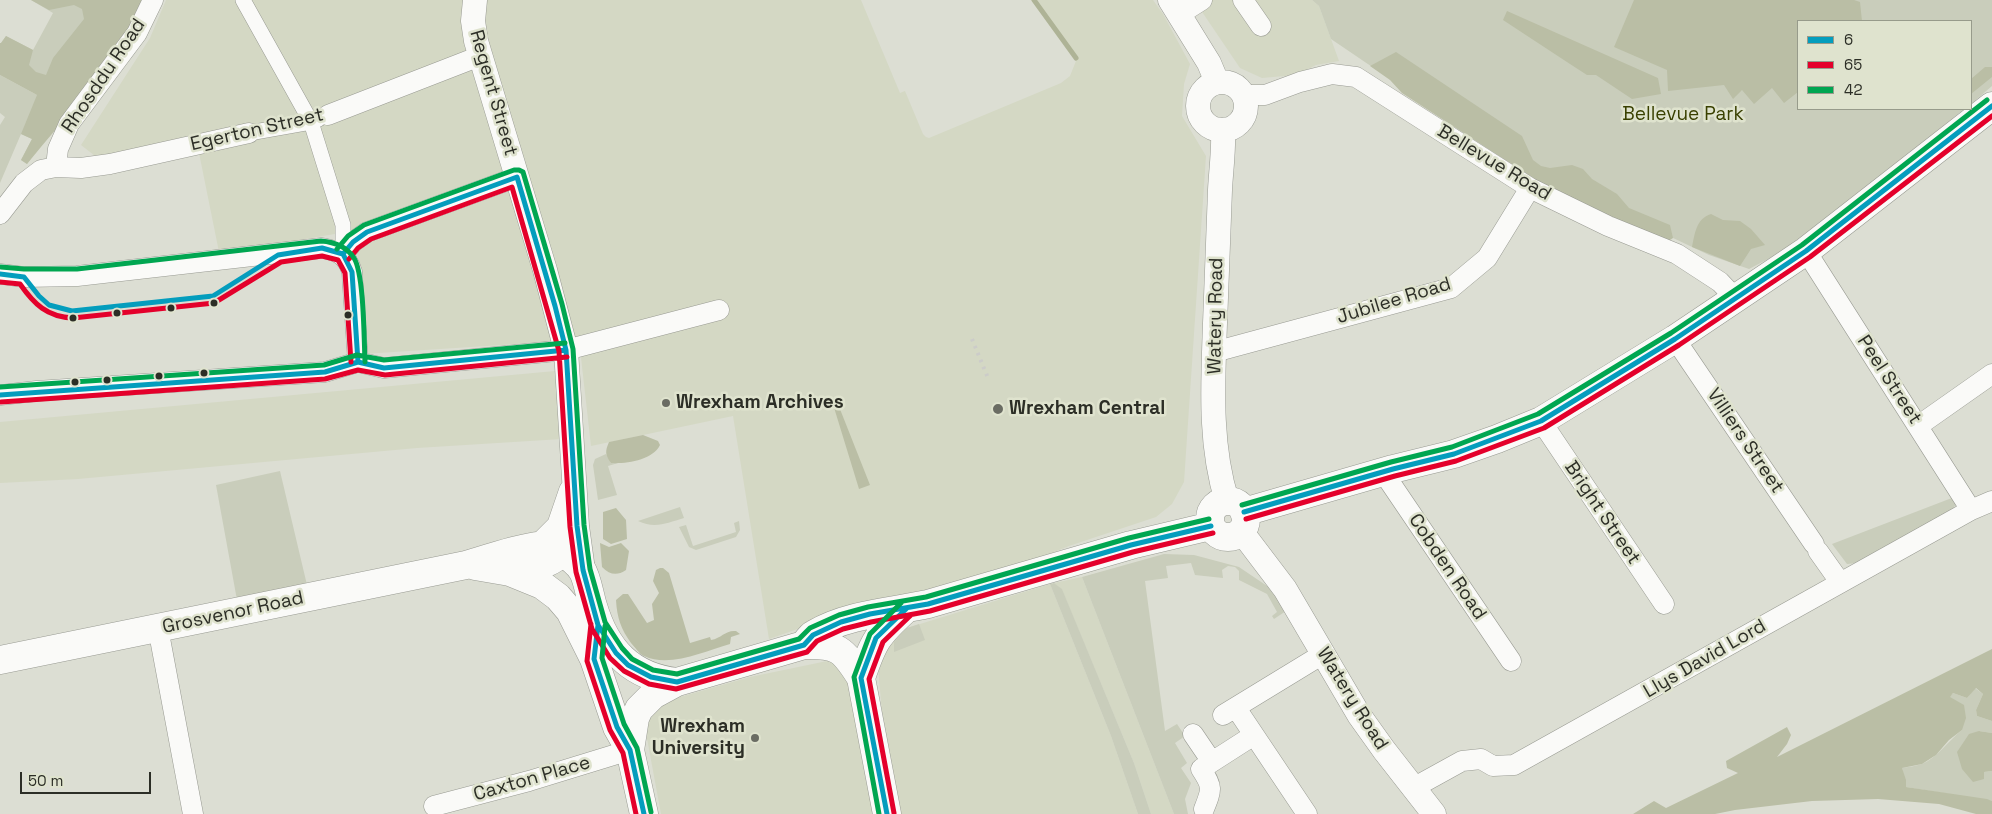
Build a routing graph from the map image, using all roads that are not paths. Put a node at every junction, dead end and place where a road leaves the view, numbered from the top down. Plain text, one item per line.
1 (153, 0) edge
2 (243, 0) edge
3 (1202, 0) edge
4 (1243, 0) edge
5 (474, 1) edge
6 (1175, 7) edge
7 (1261, 26) dead end
8 (480, 56) junction
9 (1217, 82) junction
10 (1243, 95) junction
11 (1992, 106) edge
12 (319, 119) junction
13 (1223, 130) junction
14 (249, 133) joint
15 (56, 167) junction
16 (518, 177) junction
17 (1530, 188) junction
18 (0, 214) edge
19 (1806, 250) junction
20 (343, 254) junction
21 (0, 274) edge
22 (1736, 299) junction
23 (719, 310) dead end
24 (1675, 339) junction
25 (566, 350) junction
26 (1214, 352) junction
27 (358, 362) junction
28 (1992, 374) edge
29 (0, 395) edge
30 (1541, 421) junction
31 (1918, 426) junction
32 (1383, 472) junction
33 (574, 480) junction
34 (1992, 501) edge
35 (1971, 510) junction
36 (1237, 514) junction
37 (562, 556) junction
38 (466, 565) junction
39 (510, 572) junction
40 (1840, 582) junction
41 (1664, 604) dead end
42 (906, 609) junction
43 (598, 625) junction
44 (158, 628) junction
45 (804, 645) junction
46 (1323, 654) junction
47 (594, 659) junction
48 (0, 660) edge
49 (1511, 661) dead end
50 (861, 678) junction
51 (677, 682) junction
52 (1193, 734) dead end
53 (1254, 735) junction
54 (630, 750) junction
55 (1212, 762) junction
56 (1413, 788) junction
57 (434, 806) dead end
58 (1204, 809) dead end
59 (193, 814) edge
60 (644, 814) edge
61 (886, 814) edge
62 (1307, 814) edge
63 (1434, 814) edge

1 - 15 street, Rhosddu Road
2 - 12 street
3 - 6 street
4 - 7 street
5 - 8 street, Regent Street
6 - 9 street
8 - 12 street, Egerton Street
8 - 16 street, Regent Street
9 - 10 street
9 - 13 street
10 - 13 street
10 - 17 street, Bellevue Road
11 - 19 main road
12 - 14 street, Egerton Street
12 - 20 street
13 - 26 street, Watery Road
14 - 15 street, Egerton Street
15 - 18 street
16 - 20 street
16 - 25 street, Regent Street
17 - 22 street, Bellevue Road
17 - 26 street, Jubilee Road
19 - 22 main road
19 - 31 street, Peel Street
20 - 21 street
20 - 27 street
22 - 24 main road
23 - 25 street
24 - 30 main road
24 - 40 street, Villiers Street
25 - 27 street
25 - 33 street, Regent Street
26 - 36 street, Watery Road
27 - 29 street
28 - 31 street
30 - 32 main road
30 - 41 street, Bright Street
31 - 35 street, Peel Street
32 - 36 main road
32 - 49 street, Cobden Road
33 - 37 street, Grosvenor Road
33 - 37 street, Regent Street
34 - 35 street, Llys David Lord
35 - 40 street, Llys David Lord
36 - 42 main road
36 - 46 street, Watery Road
37 - 38 main road, Grosvenor Road
37 - 39 street, Grosvenor Road
37 - 43 main road, Regent Street
38 - 39 main road, Grosvenor Road
38 - 44 main road, Grosvenor Road
39 - 47 main road, Grosvenor Road
40 - 56 street, Llys David Lord
42 - 45 main road
42 - 50 main road
43 - 47 main road
43 - 51 main road
44 - 48 main road, Grosvenor Road
44 - 59 street
45 - 50 main road
45 - 51 main road
46 - 53 street
46 - 56 street, Watery Road
47 - 54 main road
50 - 61 main road
51 - 54 main road
52 - 55 street
53 - 55 street
53 - 62 street
54 - 57 street, Caxton Place
54 - 60 main road
55 - 58 street
56 - 63 street, Watery Road

